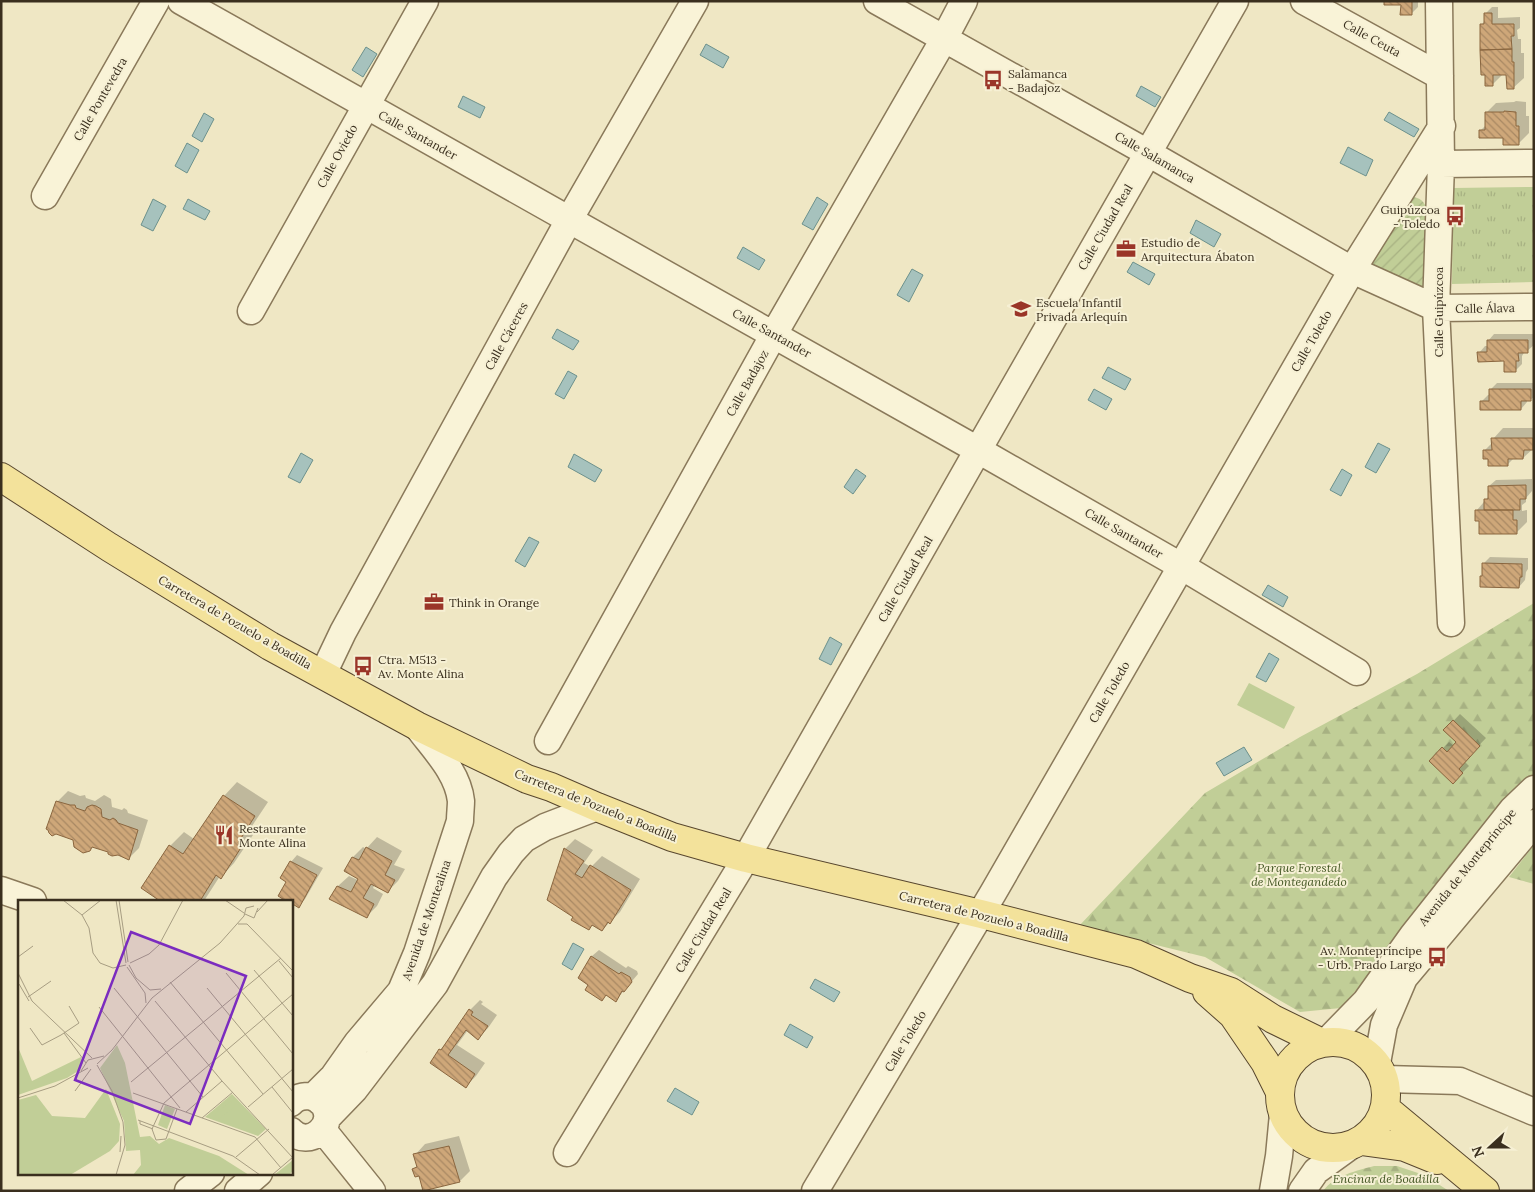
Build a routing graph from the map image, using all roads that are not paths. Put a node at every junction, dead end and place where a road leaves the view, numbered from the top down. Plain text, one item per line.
1 (156, 1) edge
2 (181, 1) edge
3 (425, 1) edge
4 (695, 1) edge
5 (877, 1) edge
6 (964, 1) edge
7 (1236, 1) edge
8 (1304, 1) edge
9 (1439, 1) edge
10 (944, 39) junction
11 (1440, 76) junction
12 (365, 105) junction
13 (1442, 126) junction
14 (1148, 153) junction
15 (1534, 163) edge
16 (1441, 164) junction
17 (1400, 191) junction
18 (45, 196) dead end
19 (1440, 202) junction
20 (570, 220) junction
21 (1352, 270) junction
22 (1534, 307) edge
23 (1436, 308) junction
24 (250, 311) dead end
25 (774, 334) junction
26 (978, 450) junction
27 (1, 477) edge
28 (1181, 566) junction
29 (1452, 622) dead end
30 (1357, 672) dead end
31 (323, 674) junction
32 (417, 726) junction
33 (548, 741) dead end
34 (1534, 788) edge
35 (597, 807) junction
36 (1534, 823) edge
37 (746, 858) junction
38 (1, 890) edge
39 (30, 900) edge
40 (981, 914) junction
41 (1190, 978) junction
42 (1324, 1042) junction
43 (1380, 1071) junction
44 (297, 1099) edge
45 (1281, 1102) junction
46 (1385, 1108) junction
47 (1534, 1112) edge
48 (307, 1133) edge
49 (1356, 1143) junction
50 (567, 1153) dead end
51 (1457, 1168) junction
52 (210, 1174) edge
53 (258, 1174) edge
54 (188, 1191) edge
55 (238, 1191) edge
56 (372, 1191) edge
57 (815, 1191) edge
58 (1273, 1191) edge
59 (1302, 1191) edge
60 (1485, 1191) edge

1 - 18 street, Calle Pontevedra
2 - 12 street, Calle Santander
3 - 12 street, Calle Oviedo
4 - 20 street, Calle Cáceres
5 - 10 street, Calle Salamanca
6 - 10 street, Calle Badajoz
7 - 14 street, Calle Ciudad Real
8 - 11 street, Calle Ceuta
9 - 11 street, Calle Guipúzcoa
10 - 14 street, Calle Salamanca
10 - 25 street, Calle Badajoz
11 - 13 street, Calle Guipúzcoa
12 - 20 street, Calle Santander
12 - 24 street, Calle Oviedo
13 - 16 street, Calle Guipúzcoa
13 - 17 street, Calle Toledo
14 - 21 street, Calle Salamanca
14 - 26 street, Calle Ciudad Real
15 - 16 street
16 - 19 street, Calle Guipúzcoa
17 - 19 street
17 - 21 street, Calle Toledo
19 - 23 street, Calle Guipúzcoa
20 - 25 street, Calle Santander
20 - 31 street, Calle Cáceres
21 - 23 street, Calle Salamanca
21 - 28 street, Calle Toledo
22 - 23 street, Calle Álava
23 - 29 street, Calle Guipúzcoa
25 - 26 street, Calle Santander
25 - 33 street, Calle Badajoz
26 - 28 street, Calle Santander
26 - 37 street, Calle Ciudad Real
27 - 31 main road, Carretera de Pozuelo a Boadilla
28 - 30 street, Calle Santander
28 - 40 street, Calle Toledo
31 - 32 main road, Carretera de Pozuelo a Boadilla
32 - 35 main road, Carretera de Pozuelo a Boadilla
32 - 44 street, Avenida de Montealina
34 - 42 street, Avenida de Montepríncipe
35 - 37 main road, Carretera de Pozuelo a Boadilla
35 - 48 street
36 - 43 street, Avenida de Montepríncipe
37 - 40 main road, Carretera de Pozuelo a Boadilla
37 - 50 street, Calle Ciudad Real
38 - 39 street
40 - 41 main road, Carretera de Pozuelo a Boadilla
40 - 57 street, Calle Toledo
41 - 42 main road, Carretera de Pozuelo a Boadilla
41 - 45 main road, Carretera de Pozuelo a Boadilla
42 - 43 main road
42 - 45 main road
43 - 46 main road
43 - 47 street
44 - 48 street
45 - 49 main road
45 - 58 street
46 - 49 main road
46 - 51 main road
48 - 56 street
49 - 51 main road
49 - 59 street
51 - 60 main road
52 - 54 street
53 - 55 street

